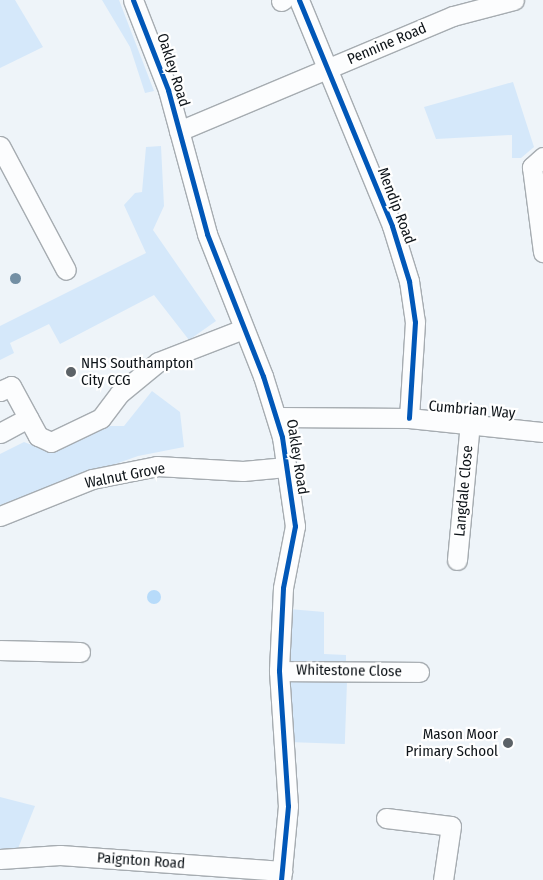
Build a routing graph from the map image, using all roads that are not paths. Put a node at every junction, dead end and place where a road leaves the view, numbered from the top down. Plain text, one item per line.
1 (133, 0) edge
2 (288, 0) edge
3 (514, 0) edge
4 (450, 8) edge
5 (327, 69) junction
6 (179, 131) junction
7 (0, 146) edge
8 (543, 157) edge
9 (543, 252) edge
10 (66, 270) dead end
11 (243, 329) junction
12 (5, 388) edge
13 (278, 417) junction
14 (28, 418) junction
15 (409, 418) junction
16 (470, 423) junction
17 (543, 432) edge
18 (0, 433) edge
19 (286, 467) junction
20 (0, 516) edge
21 (457, 560) dead end
22 (0, 650) edge
23 (80, 652) dead end
24 (278, 671) junction
25 (419, 672) dead end
26 (386, 818) dead end
27 (0, 859) edge
28 (282, 876) edge
29 (443, 880) edge

1 - 6 street, Oakley Road
2 - 5 street, Mendip Road
3 - 4 street, Pennine Road
4 - 5 street, Pennine Road
5 - 6 street, Pennine Road
5 - 15 street, Mendip Road
6 - 11 street, Oakley Road
7 - 10 street
8 - 9 street
11 - 13 street, Oakley Road
11 - 14 street
12 - 14 street
13 - 15 street, Cumbrian Way
13 - 19 street, Oakley Road
14 - 18 street
15 - 16 street, Cumbrian Way
16 - 17 street, Cumbrian Way
16 - 21 street, Langdale Close
19 - 20 street, Walnut Grove
19 - 24 street, Oakley Road
22 - 23 street
24 - 25 street, Whitestone Close
24 - 28 street, Oakley Road
26 - 29 street
27 - 28 street, Paignton Road

